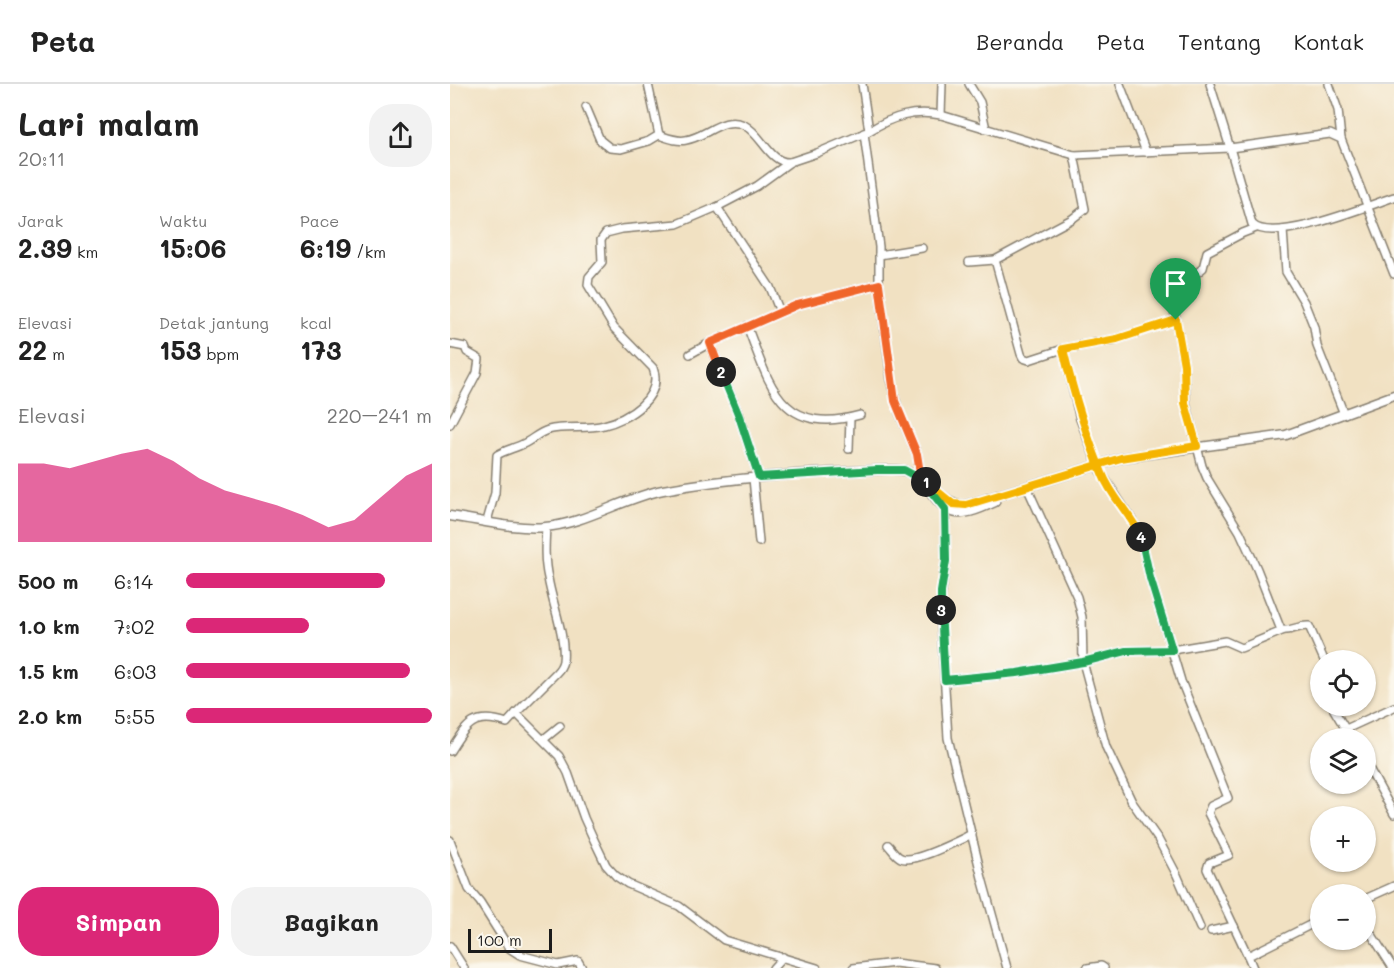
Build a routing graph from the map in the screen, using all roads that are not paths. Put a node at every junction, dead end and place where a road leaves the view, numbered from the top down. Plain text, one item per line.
1 (648, 84) edge
2 (862, 84) edge
3 (942, 84) edge
4 (969, 84) edge
5 (1120, 84) edge
6 (1210, 84) edge
7 (1329, 84) edge
8 (586, 107) dead end
9 (941, 115) junction
10 (986, 129) junction
11 (867, 132) junction
12 (659, 135) junction
13 (1339, 135) junction
14 (1230, 148) junction
15 (1146, 152) junction
16 (1074, 155) junction
17 (790, 162) junction
18 (1394, 197) edge
19 (1367, 206) junction
20 (717, 207) junction
21 (1256, 228) junction
22 (1283, 230) junction
23 (922, 248) dead end
24 (879, 255) junction
25 (995, 260) junction
26 (969, 262) dead end
27 (1394, 274) edge
28 (879, 284) junction
29 (780, 312) junction
30 (1176, 320) junction
31 (747, 326) junction
32 (710, 343) junction
33 (450, 344) edge
34 (1063, 349) junction
35 (690, 354) dead end
36 (1394, 395) edge
37 (1344, 414) junction
38 (860, 415) dead end
39 (850, 418) junction
40 (450, 424) edge
41 (1197, 446) junction
42 (849, 449) dead end
43 (1099, 464) junction
44 (756, 478) junction
45 (922, 480) junction
46 (1023, 488) junction
47 (945, 509) junction
48 (450, 516) edge
49 (488, 521) junction
50 (546, 527) junction
51 (759, 542) dead end
52 (1282, 631) junction
53 (1172, 650) junction
54 (1320, 650) edge
55 (1083, 662) junction
56 (945, 680) junction
57 (1394, 707) edge
58 (516, 713) junction
59 (560, 726) dead end
60 (1348, 728) edge
61 (544, 740) junction
62 (450, 751) edge
63 (1376, 781) edge
64 (1394, 813) edge
65 (972, 834) junction
66 (450, 840) edge
67 (888, 845) dead end
68 (1394, 886) edge
69 (1376, 894) edge
70 (1234, 926) junction
71 (1310, 926) edge
72 (1200, 928) dead end
73 (1211, 931) dead end
74 (1376, 941) edge
75 (450, 946) edge
76 (1248, 956) junction
77 (783, 957) junction
78 (464, 968) edge
79 (582, 968) edge
80 (773, 968) edge
81 (817, 968) edge
82 (853, 968) edge
83 (935, 968) edge
84 (1008, 968) edge
85 (1088, 968) edge
86 (1104, 968) edge
87 (1253, 968) edge
88 (1393, 968) edge

1 - 12 street
2 - 11 street
3 - 9 street
4 - 10 street
5 - 15 street
6 - 14 street
7 - 13 street
8 - 12 street
9 - 10 street
9 - 11 street
10 - 16 street
11 - 17 street
11 - 24 street
12 - 17 street
13 - 14 street
13 - 19 street
14 - 15 street
14 - 21 street
15 - 16 street
16 - 25 street
17 - 20 street
18 - 19 street
19 - 22 street
19 - 27 street
20 - 29 street
20 - 49 street
21 - 22 street
21 - 30 street
22 - 37 street
23 - 24 street
24 - 28 street
25 - 26 street
25 - 34 street
28 - 29 street
28 - 45 street
29 - 31 street
30 - 34 street
30 - 41 street
31 - 32 street
31 - 39 street
32 - 35 street
32 - 44 street
33 - 40 street
34 - 43 street
36 - 37 main road
37 - 41 main road
38 - 39 street
39 - 42 street
41 - 43 main road
41 - 52 street
43 - 46 main road
43 - 53 street
44 - 45 main road
44 - 50 main road
44 - 51 street
45 - 46 main road
45 - 47 main road
46 - 47 main road
46 - 55 street
47 - 56 street
48 - 49 main road
49 - 50 main road
50 - 58 street
52 - 53 street
52 - 54 street
53 - 55 street
53 - 70 street
55 - 56 street
55 - 72 street
56 - 65 street
57 - 60 street
58 - 61 street
58 - 62 street
59 - 61 street
61 - 77 street
63 - 64 street
65 - 67 street
65 - 84 street
66 - 79 street
68 - 69 street
70 - 73 street
70 - 76 street
71 - 76 street
74 - 88 street
75 - 78 street
76 - 87 street
77 - 80 street
77 - 81 street
82 - 83 street
85 - 86 street

